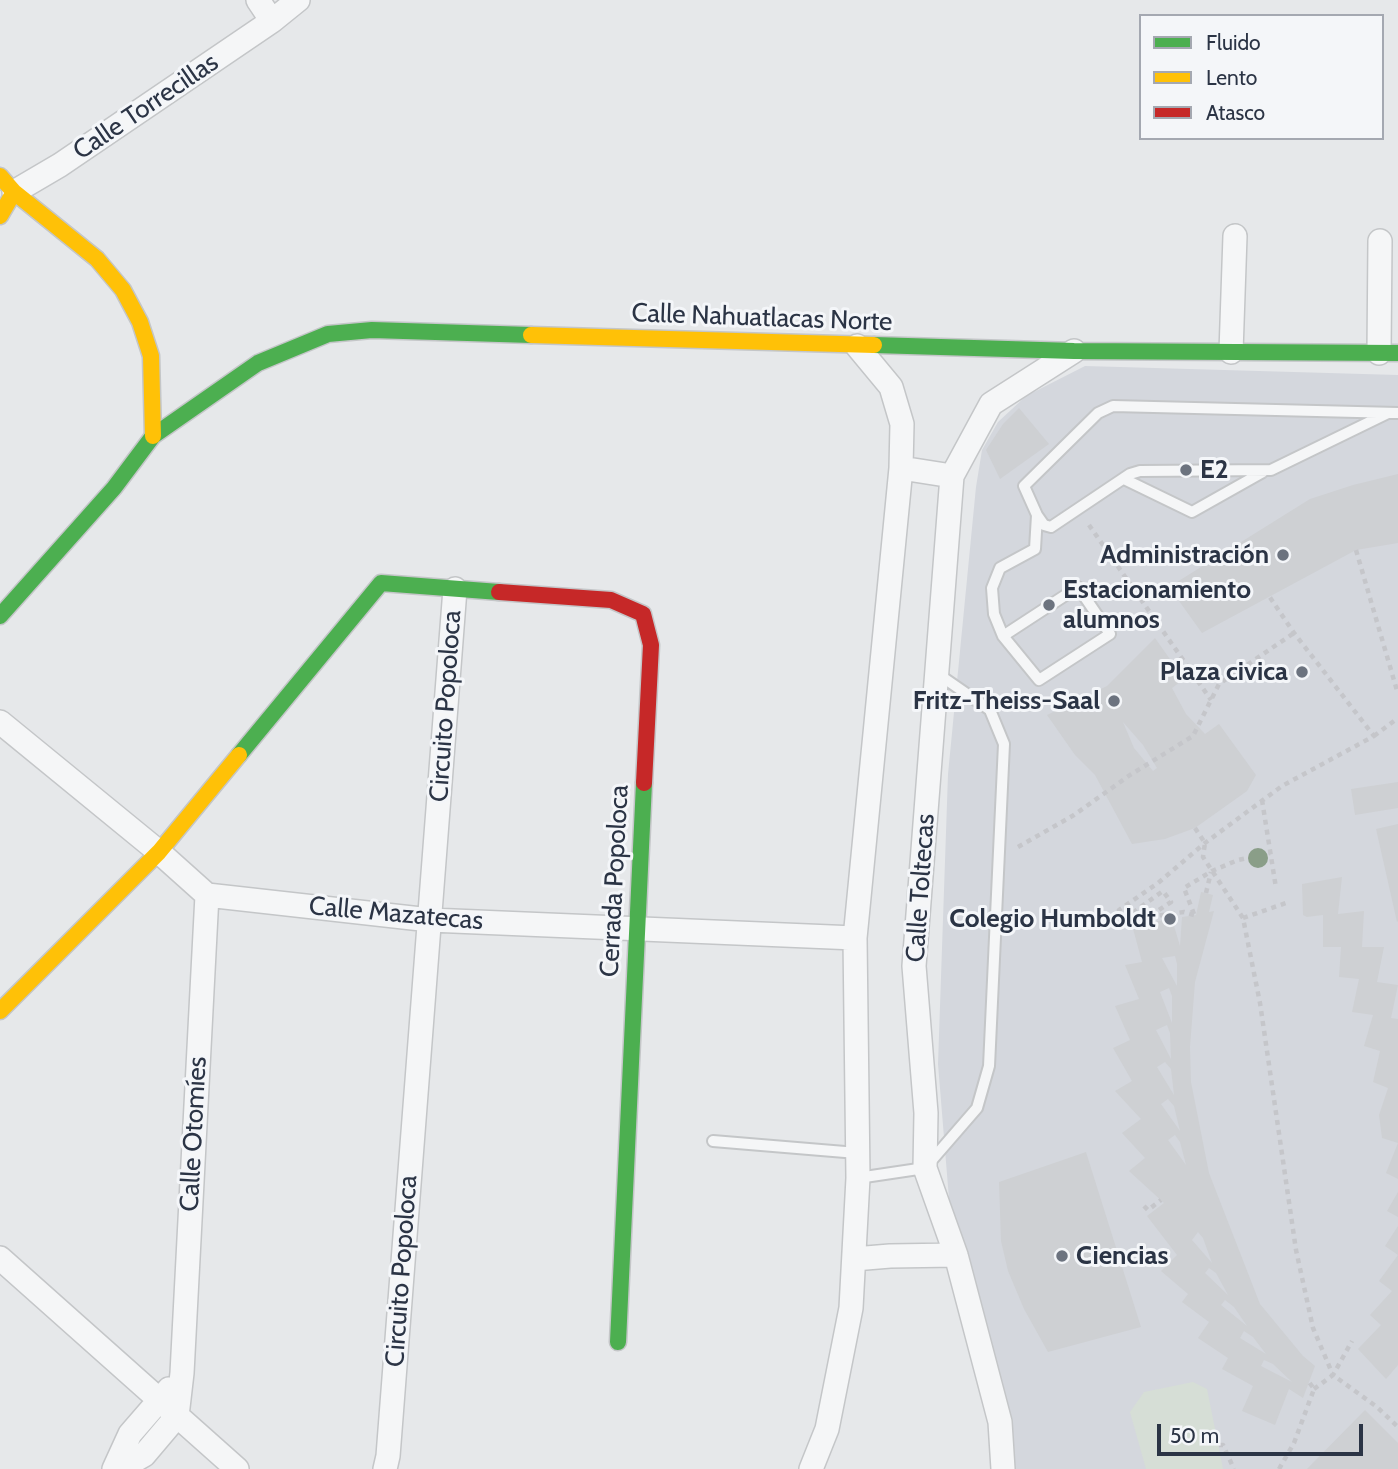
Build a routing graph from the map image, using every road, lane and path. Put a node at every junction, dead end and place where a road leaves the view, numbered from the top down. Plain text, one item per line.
1 (258, 0) edge
2 (298, 0) edge
3 (272, 21) junction
4 (7, 184) edge
5 (0, 216) edge
6 (1234, 236) dead end
7 (1380, 241) dead end
8 (857, 346) junction
9 (1074, 351) junction
10 (1231, 352) junction
11 (1389, 353) edge
12 (1393, 413) edge
13 (153, 436) junction
14 (901, 468) junction
15 (1266, 470) junction
16 (952, 476) junction
17 (1124, 479) junction
18 (1077, 510) junction
19 (1037, 515) junction
20 (1356, 550) dead end
21 (455, 589) junction
22 (1269, 596) dead end
23 (0, 616) edge
24 (1294, 633) junction
25 (1003, 636) junction
26 (937, 673) junction
27 (1398, 694) edge
28 (1211, 700) junction
29 (1398, 718) edge
30 (0, 722) edge
31 (1374, 736) junction
32 (1262, 800) junction
33 (1195, 828) dead end
34 (1205, 843) junction
35 (159, 852) junction
36 (1270, 853) junction
37 (999, 858) junction
38 (1212, 871) junction
39 (1276, 888) dead end
40 (1206, 893) dead end
41 (207, 895) junction
42 (1286, 903) dead end
43 (1242, 918) junction
44 (430, 920) junction
45 (638, 928) junction
46 (855, 938) junction
47 (0, 1011) edge
48 (713, 1141) dead end
49 (858, 1153) junction
50 (925, 1168) junction
51 (858, 1178) junction
52 (1161, 1200) dead end
53 (1144, 1206) dead end
54 (956, 1255) junction
55 (0, 1258) edge
56 (854, 1259) junction
57 (1352, 1341) dead end
58 (618, 1342) dead end
59 (182, 1373) junction
60 (1332, 1375) junction
61 (1309, 1382) dead end
62 (1314, 1389) junction
63 (159, 1400) junction
64 (177, 1416) junction
65 (1398, 1427) edge
66 (1219, 1445) dead end
67 (114, 1469) edge
68 (120, 1469) edge
69 (237, 1469) edge
70 (385, 1469) edge
71 (811, 1469) edge
72 (1003, 1469) edge
73 (1234, 1469) edge
74 (1279, 1469) edge

1 - 3 street
2 - 3 street, Calle Torrecillas
3 - 4 street, Calle Torrecillas
4 - 5 street, Calle Torrecillas
4 - 13 street
6 - 10 street
7 - 11 street
8 - 9 street, Calle Nahuatlacas Norte
8 - 13 street, Calle Nahuatlacas Norte
8 - 14 street
9 - 10 street, Calle Nahuatlacas Norte
9 - 16 street, Calle Toltecas
10 - 11 street, Calle Nahuatlacas Norte
12 - 15 lane
12 - 19 lane
13 - 23 street
14 - 16 street
14 - 46 street
15 - 17 lane
15 - 17 lane
16 - 26 street, Calle Toltecas
17 - 18 lane
18 - 19 lane
18 - 28 path
19 - 25 lane
20 - 27 path
21 - 35 street, Circuito Popoloca
21 - 44 street, Circuito Popoloca
21 - 45 street, Cerrada Popoloca
22 - 24 path
24 - 28 path
24 - 31 path
25 - 25 lane
26 - 37 lane
26 - 50 street, Calle Toltecas
28 - 37 path
29 - 31 path
30 - 35 street
31 - 32 path
32 - 34 path
32 - 36 path
33 - 34 path
34 - 38 path
34 - 38 path
35 - 41 street
35 - 47 street, Circuito Popoloca
36 - 38 path
36 - 39 path
37 - 50 lane
38 - 40 path
38 - 43 path
41 - 44 street, Calle Mazatecas
41 - 59 street, Calle Otomíes
42 - 43 path
43 - 60 path
44 - 45 street, Calle Mazatecas
44 - 70 street, Circuito Popoloca
45 - 46 street, Calle Mazatecas
45 - 58 street, Cerrada Popoloca
46 - 49 street
48 - 49 lane
49 - 51 street
50 - 51 lane
50 - 54 street, Calle Toltecas
51 - 56 street
52 - 53 path
54 - 56 street
54 - 72 street, Calle Toltecas
55 - 63 street
56 - 71 street
57 - 60 path
59 - 63 street
59 - 64 street, Calle Otomíes
60 - 62 path
60 - 65 path
61 - 62 path
62 - 74 path
63 - 64 street
63 - 67 street
64 - 68 street
64 - 69 street
66 - 73 path

